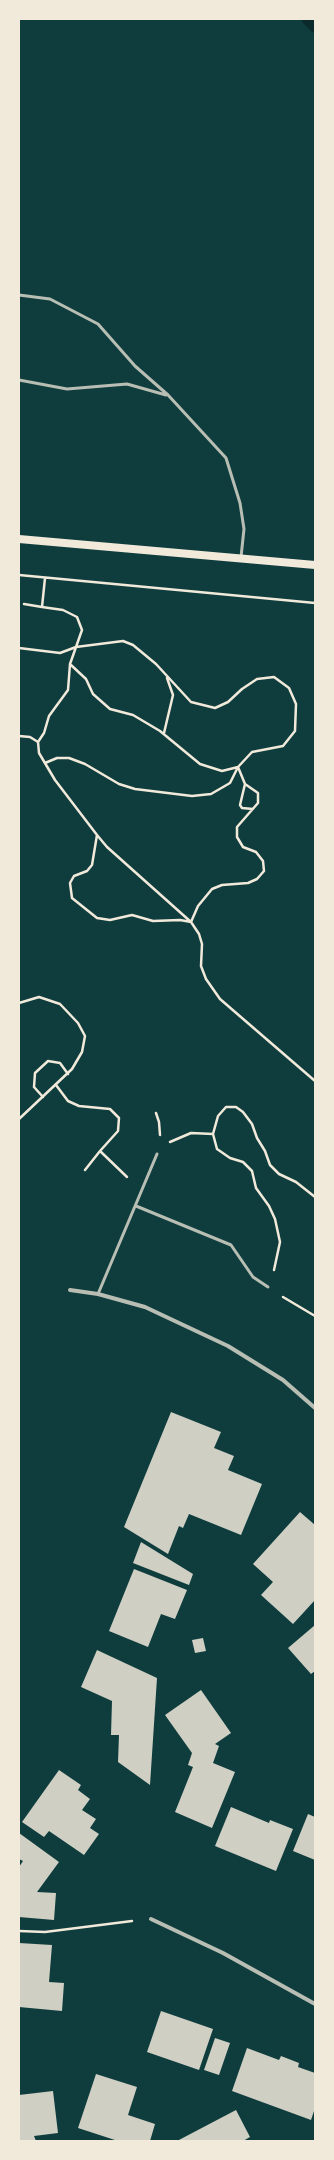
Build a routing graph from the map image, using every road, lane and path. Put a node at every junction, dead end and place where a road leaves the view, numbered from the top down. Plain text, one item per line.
1 (19, 295) edge
2 (19, 380) edge
3 (168, 395) junction
4 (19, 539) edge
5 (241, 558) junction
6 (315, 565) edge
7 (19, 575) edge
8 (46, 578) junction
9 (315, 603) edge
10 (24, 604) dead end
11 (42, 607) junction
12 (76, 647) junction
13 (19, 648) edge
14 (70, 664) junction
15 (166, 677) junction
16 (164, 734) junction
17 (19, 736) edge
18 (38, 742) junction
19 (45, 763) junction
20 (238, 767) junction
21 (245, 784) junction
22 (254, 810) junction
23 (97, 835) junction
24 (191, 922) junction
25 (19, 1003) edge
26 (68, 1074) junction
27 (315, 1081) edge
28 (56, 1085) junction
29 (43, 1097) junction
30 (156, 1113) dead end
31 (19, 1119) edge
32 (213, 1134) junction
33 (100, 1151) junction
34 (157, 1154) junction
35 (86, 1170) dead end
36 (142, 1191) junction
37 (315, 1193) edge
38 (314, 1197) edge
39 (136, 1206) junction
40 (268, 1287) junction
41 (70, 1290) dead end
42 (98, 1294) junction
43 (315, 1316) edge
44 (315, 1408) edge
45 (151, 1919) joint
46 (19, 1931) edge
47 (315, 2004) edge

1 - 3 lane
2 - 3 lane
3 - 5 lane
4 - 5 main road
5 - 6 main road
7 - 8 path
8 - 9 path
8 - 11 path
10 - 11 path
11 - 12 path
12 - 13 path
12 - 14 path
12 - 15 path
14 - 16 path
14 - 18 path
15 - 16 path
15 - 20 path
16 - 20 path
17 - 18 path
18 - 19 path
19 - 20 path
19 - 23 path
20 - 21 path
21 - 22 path
21 - 22 path
22 - 24 path
23 - 24 path
23 - 24 path
24 - 27 path
25 - 26 path
26 - 28 path
26 - 29 path
28 - 29 path
28 - 33 path
29 - 31 path
30 - 34 path
32 - 34 path
32 - 38 path
32 - 40 path
33 - 35 path
33 - 36 path
34 - 36 lane
36 - 39 lane
37 - 38 path
39 - 40 lane
39 - 42 lane
40 - 43 path
41 - 42 street
42 - 44 street
45 - 46 path
45 - 47 street

